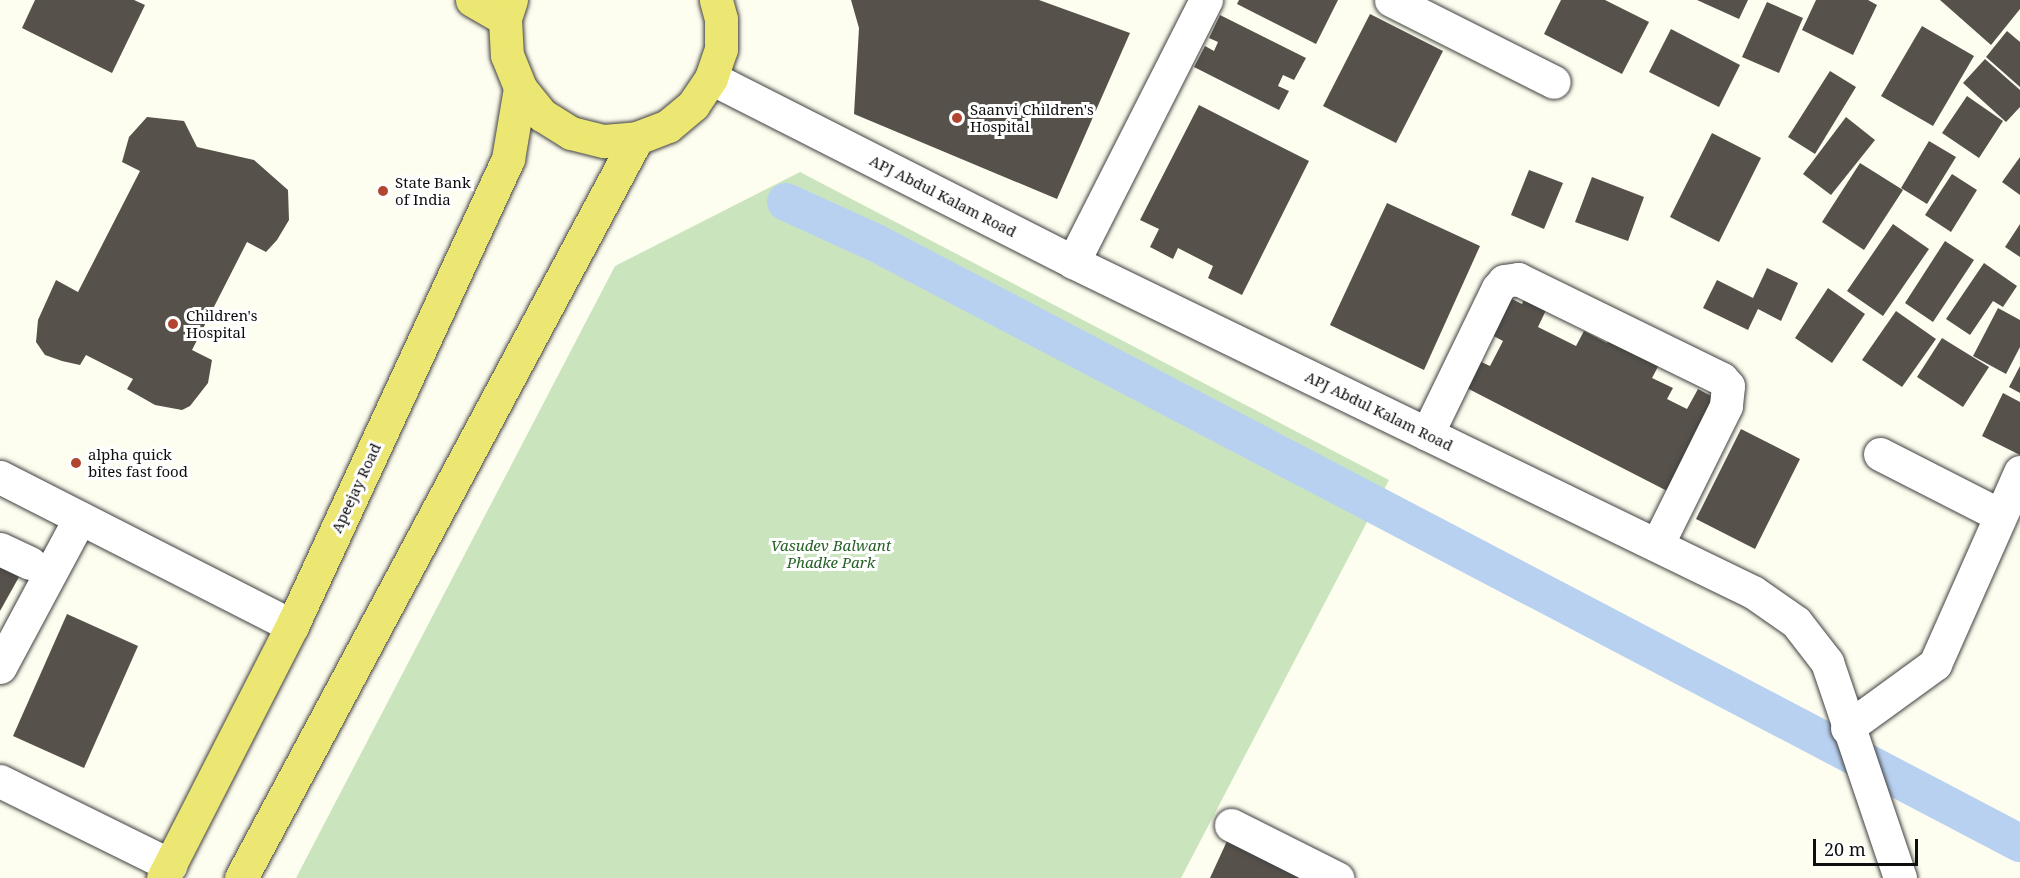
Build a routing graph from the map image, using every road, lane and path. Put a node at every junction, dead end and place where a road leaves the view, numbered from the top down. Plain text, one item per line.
1 (472, 0) edge
2 (716, 0) edge
3 (1206, 0) edge
4 (1391, 0) edge
5 (508, 9) edge
6 (711, 78) junction
7 (1554, 82) dead end
8 (520, 88) junction
9 (638, 138) junction
10 (1073, 262) junction
11 (1427, 434) junction
12 (1880, 454) dead end
13 (2020, 472) edge
14 (0, 477) edge
15 (70, 513) junction
16 (1998, 514) junction
17 (1657, 545) junction
18 (0, 549) edge
19 (30, 563) junction
20 (0, 620) edge
21 (292, 626) junction
22 (0, 667) edge
23 (1854, 749) junction
24 (0, 782) edge
25 (1231, 825) dead end
26 (167, 871) edge
27 (241, 878) edge
28 (1337, 878) edge
29 (1900, 878) edge

1 - 5 main road
2 - 6 main road
3 - 10 street
4 - 7 street
5 - 8 main road
6 - 9 main road
6 - 10 street, APJ Abdul Kalam Road
8 - 9 main road
8 - 21 main road, Apeejay Road
9 - 27 main road
10 - 11 street, APJ Abdul Kalam Road
11 - 17 street, APJ Abdul Kalam Road
11 - 17 street
12 - 16 street
13 - 16 street
14 - 15 street
15 - 19 street
15 - 21 street
15 - 22 street
16 - 23 street
17 - 23 street, APJ Abdul Kalam Road
18 - 19 street
19 - 20 street
21 - 26 main road, Apeejay Road
23 - 29 street, APJ Abdul Kalam Road
24 - 26 street
25 - 28 street

